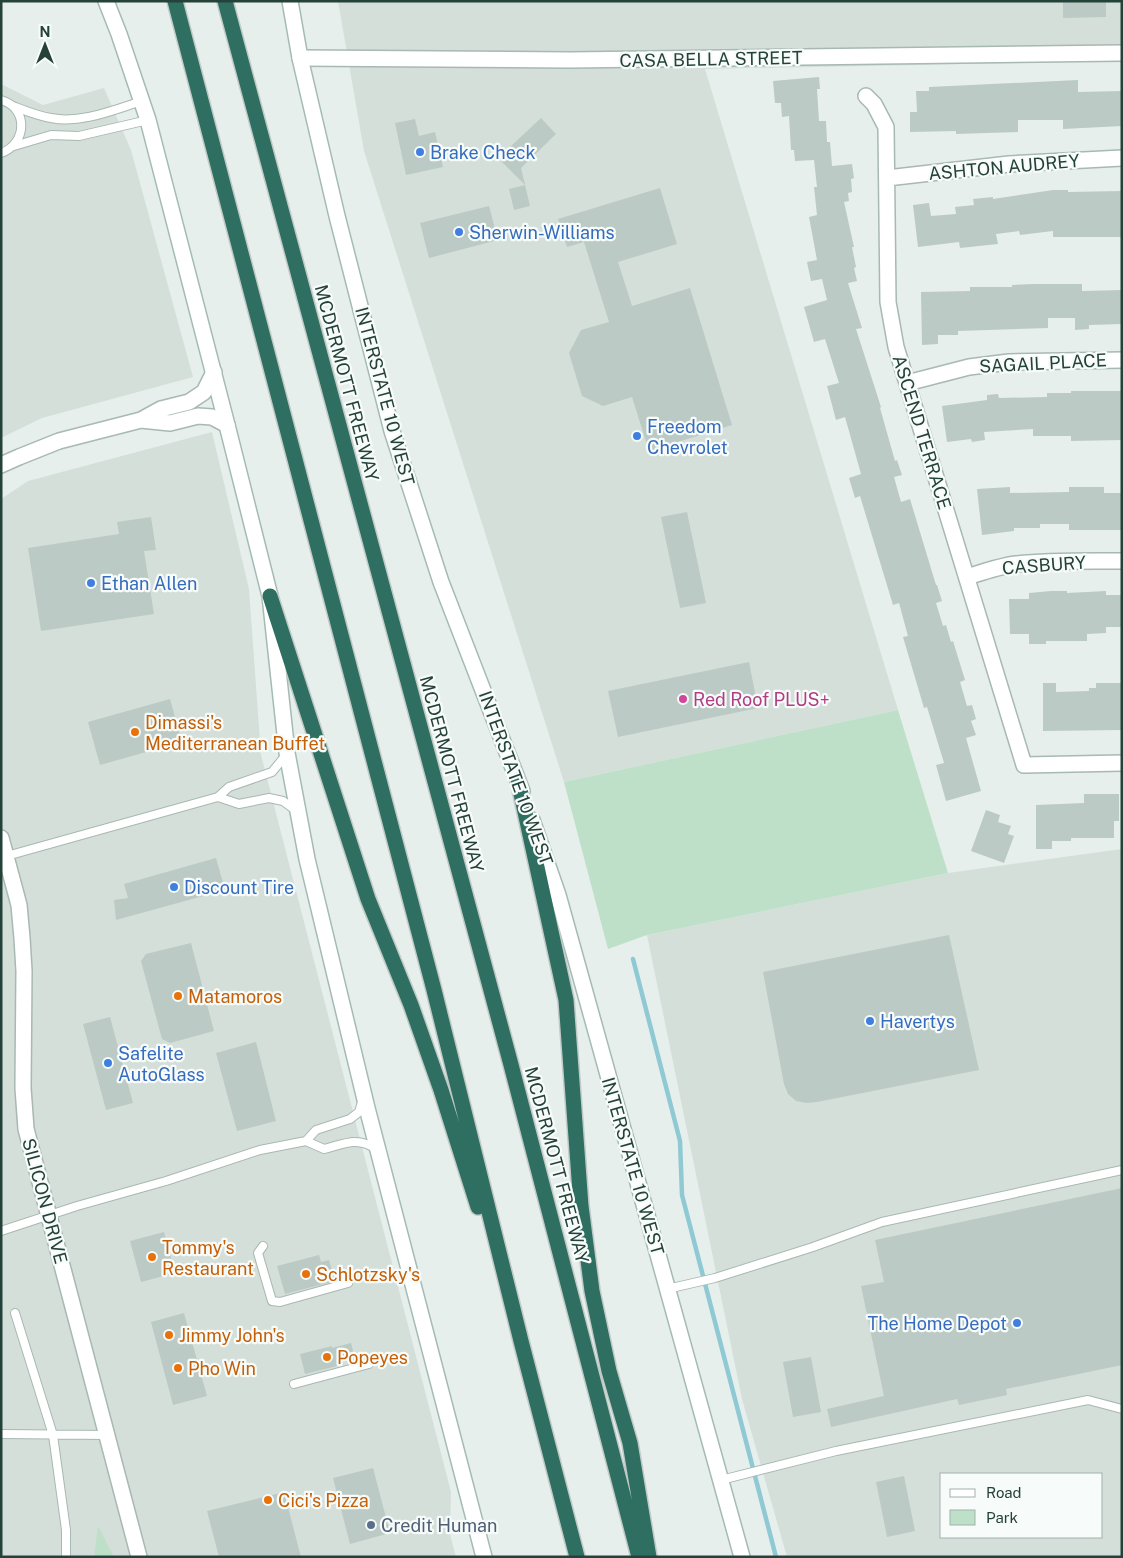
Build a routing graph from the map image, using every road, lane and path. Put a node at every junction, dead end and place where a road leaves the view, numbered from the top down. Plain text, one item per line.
1 (106, 1) edge
2 (176, 1) edge
3 (225, 1) edge
4 (290, 1) edge
5 (1122, 53) edge
6 (300, 58) junction
7 (866, 96) dead end
8 (1, 100) edge
9 (142, 101) junction
10 (14, 106) junction
11 (148, 120) junction
12 (14, 146) junction
13 (1, 153) edge
14 (1122, 158) edge
15 (887, 178) junction
16 (1122, 360) edge
17 (214, 372) junction
18 (907, 383) junction
19 (140, 420) junction
20 (227, 425) junction
21 (1, 465) edge
22 (1122, 561) edge
23 (967, 576) junction
24 (270, 596) junction
25 (287, 753) junction
26 (1122, 763) edge
27 (518, 780) junction
28 (218, 797) junction
29 (298, 812) junction
30 (1, 838) edge
31 (4, 857) edge
32 (364, 1094) junction
33 (306, 1141) junction
34 (379, 1151) junction
35 (1122, 1170) edge
36 (48, 1216) junction
37 (1, 1231) edge
38 (263, 1246) dead end
39 (348, 1283) dead end
40 (667, 1289) junction
41 (15, 1313) dead end
42 (521, 1341) junction
43 (369, 1364) dead end
44 (294, 1384) dead end
45 (1122, 1409) edge
46 (1, 1434) edge
47 (53, 1435) junction
48 (107, 1435) junction
49 (721, 1480) junction
50 (66, 1557) edge
51 (139, 1557) edge
52 (484, 1557) edge
53 (577, 1557) edge
54 (639, 1557) edge
55 (649, 1557) edge
56 (742, 1557) edge

1 - 9 street
2 - 42 highway
3 - 54 highway, MCDERMOTT FREEWAY
4 - 6 street, INTERSTATE 10 WEST
5 - 6 street, CASA BELLA STREET
6 - 27 street, INTERSTATE 10 WEST
7 - 15 street, ASCEND TERRACE
8 - 10 lane
9 - 10 lane
9 - 11 street
10 - 12 lane
11 - 12 lane
11 - 17 street
12 - 13 lane
14 - 15 street, ASHTON AUDREY
15 - 18 street, ASCEND TERRACE
16 - 18 street, SAGAIL PLACE
17 - 19 street
17 - 20 street
18 - 23 street, ASCEND TERRACE
19 - 20 street
19 - 21 street
20 - 24 street
22 - 23 street, CASBURY
23 - 26 street, ASCEND TERRACE
24 - 25 street
24 - 42 highway
25 - 28 lane
25 - 29 street
27 - 40 street, INTERSTATE 10 WEST
27 - 55 highway
28 - 29 lane
28 - 31 lane
29 - 32 street
30 - 31 street, SILICON DRIVE
31 - 36 street, SILICON DRIVE
32 - 33 lane
32 - 34 street
33 - 34 lane
33 - 36 lane
34 - 52 street
35 - 40 lane
36 - 37 lane
36 - 48 street, SILICON DRIVE
38 - 39 lane
40 - 49 street, INTERSTATE 10 WEST
41 - 47 lane
42 - 53 highway
43 - 44 lane
45 - 49 lane
46 - 47 lane
47 - 48 lane
47 - 50 lane
48 - 51 street, SILICON DRIVE
49 - 56 street, INTERSTATE 10 WEST

